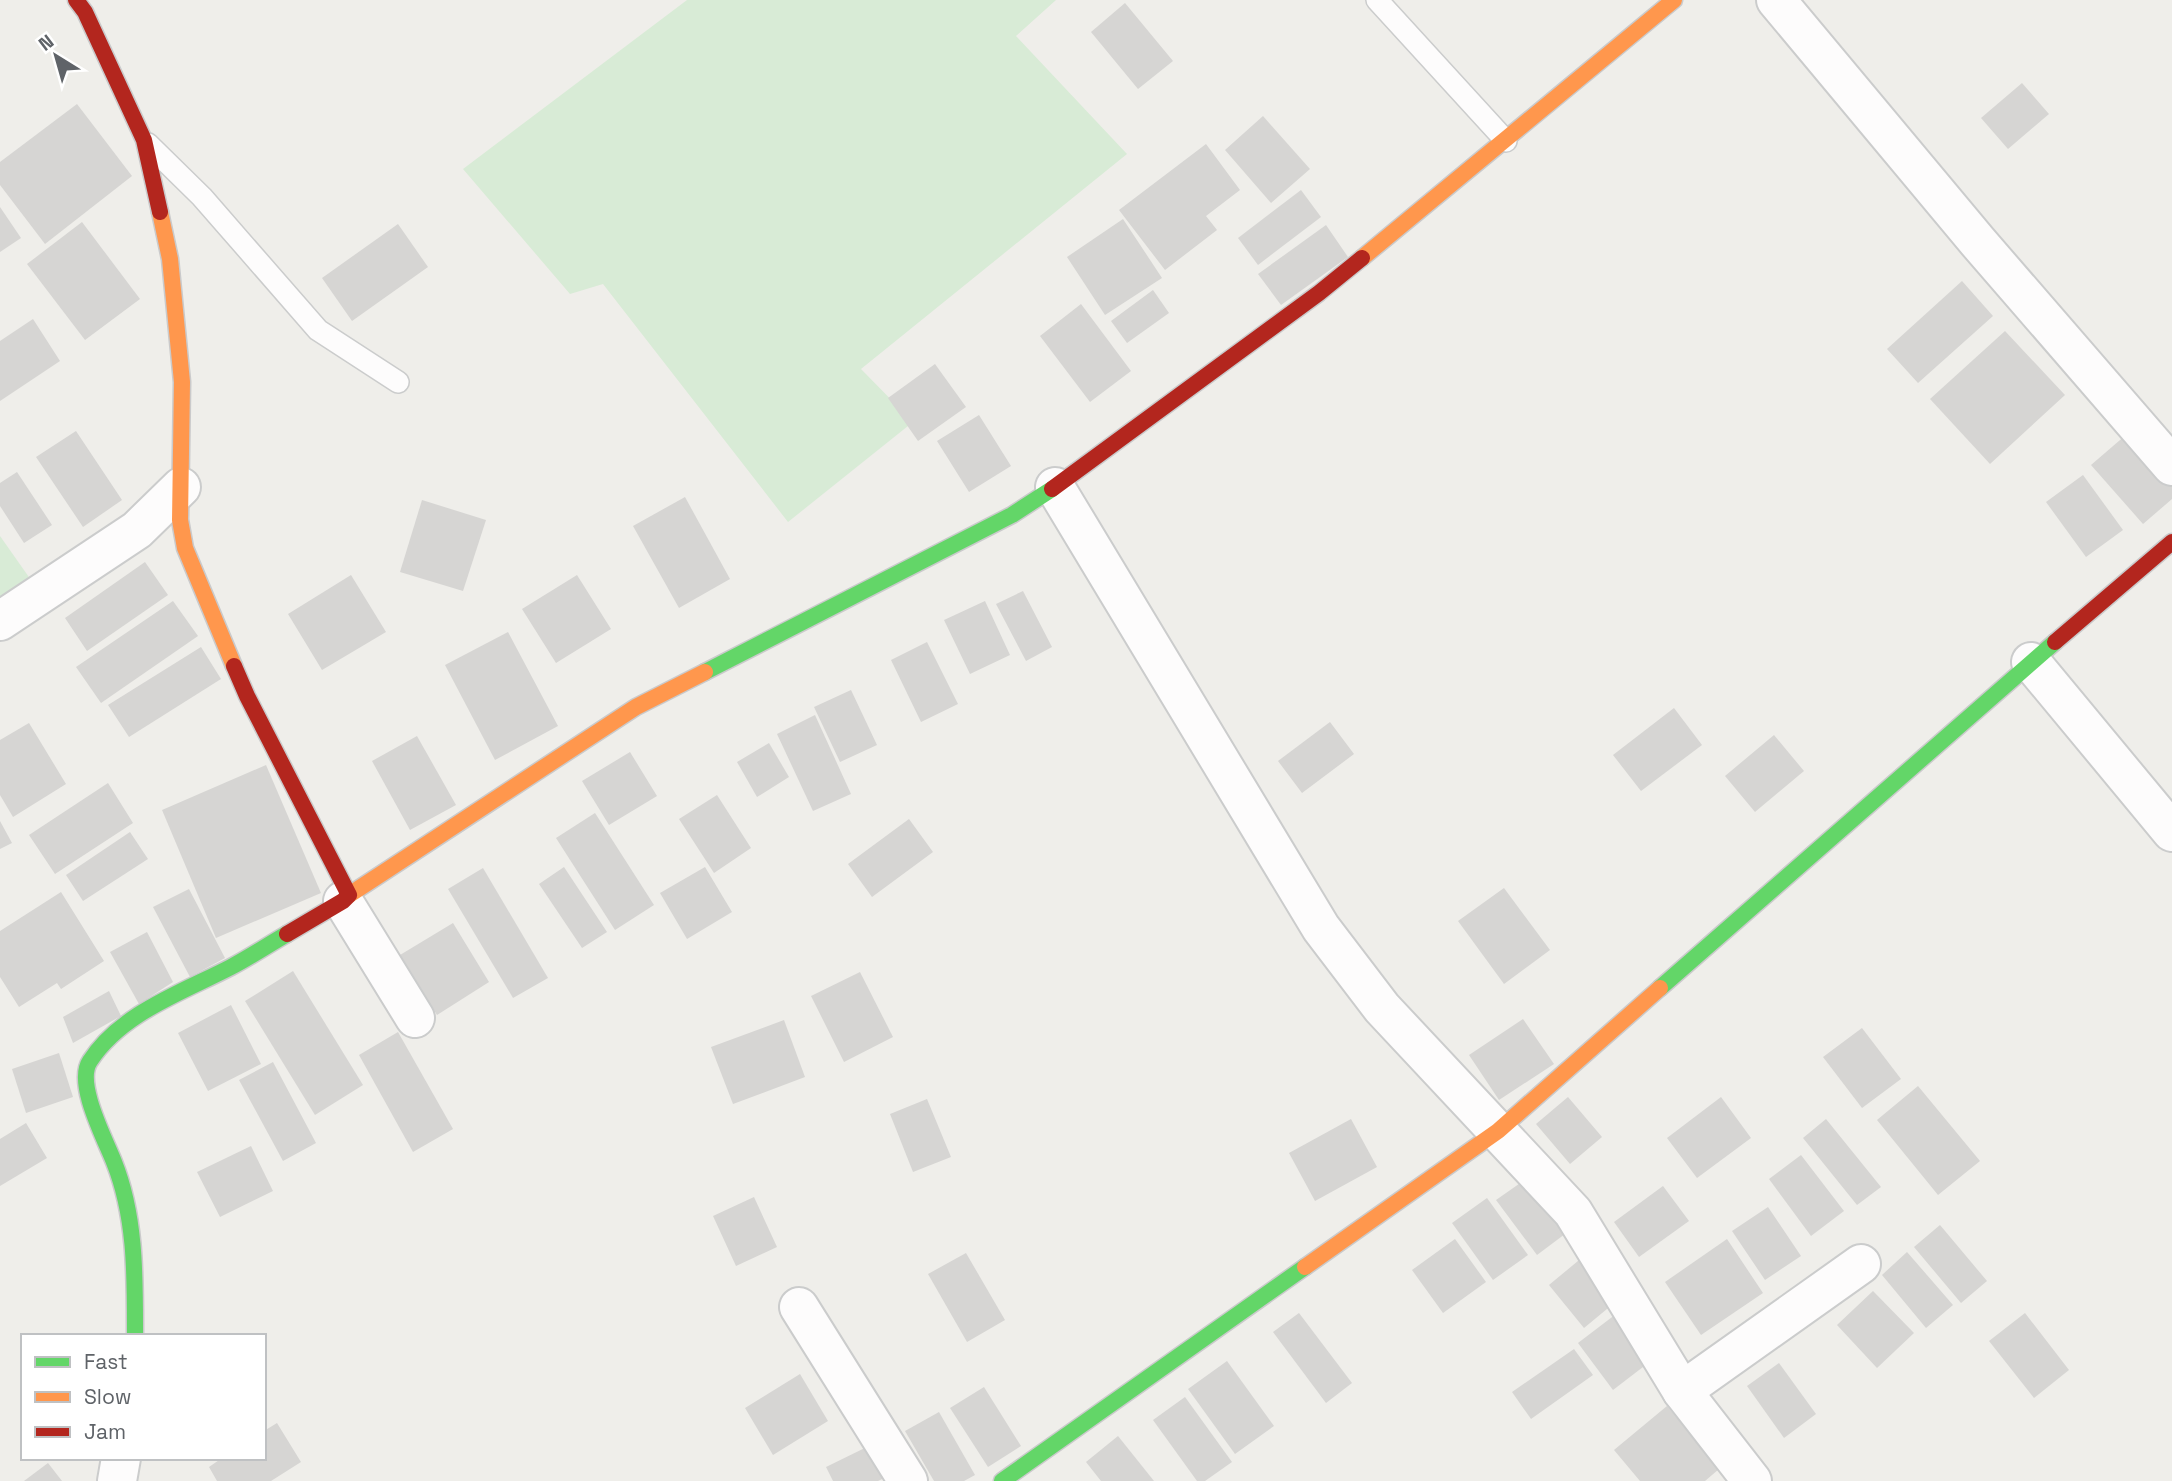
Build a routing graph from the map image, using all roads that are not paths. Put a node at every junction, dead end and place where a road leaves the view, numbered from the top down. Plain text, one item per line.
1 (76, 0) edge
2 (1377, 0) edge
3 (1674, 0) edge
4 (1776, 0) edge
5 (144, 141) junction
6 (1506, 141) junction
7 (398, 382) dead end
8 (2172, 466) edge
9 (1055, 486) junction
10 (181, 487) junction
11 (2172, 542) edge
12 (0, 621) edge
13 (2031, 662) junction
14 (2172, 832) edge
15 (346, 898) junction
16 (415, 1018) dead end
17 (1498, 1131) junction
18 (1861, 1264) dead end
19 (799, 1307) dead end
20 (135, 1334) edge
21 (1682, 1391) junction
22 (121, 1460) edge
23 (117, 1481) edge
24 (908, 1481) edge
25 (1002, 1481) edge
26 (1752, 1481) edge

1 - 5 street
2 - 6 lane
3 - 6 street
4 - 8 street
5 - 7 lane
5 - 10 street
6 - 9 street
9 - 15 street
9 - 17 street
10 - 12 street
10 - 15 street
11 - 13 street
13 - 14 street
13 - 17 street
15 - 16 street
15 - 20 street
17 - 21 street
17 - 25 street
18 - 21 street
19 - 24 street
21 - 26 street
22 - 23 street

